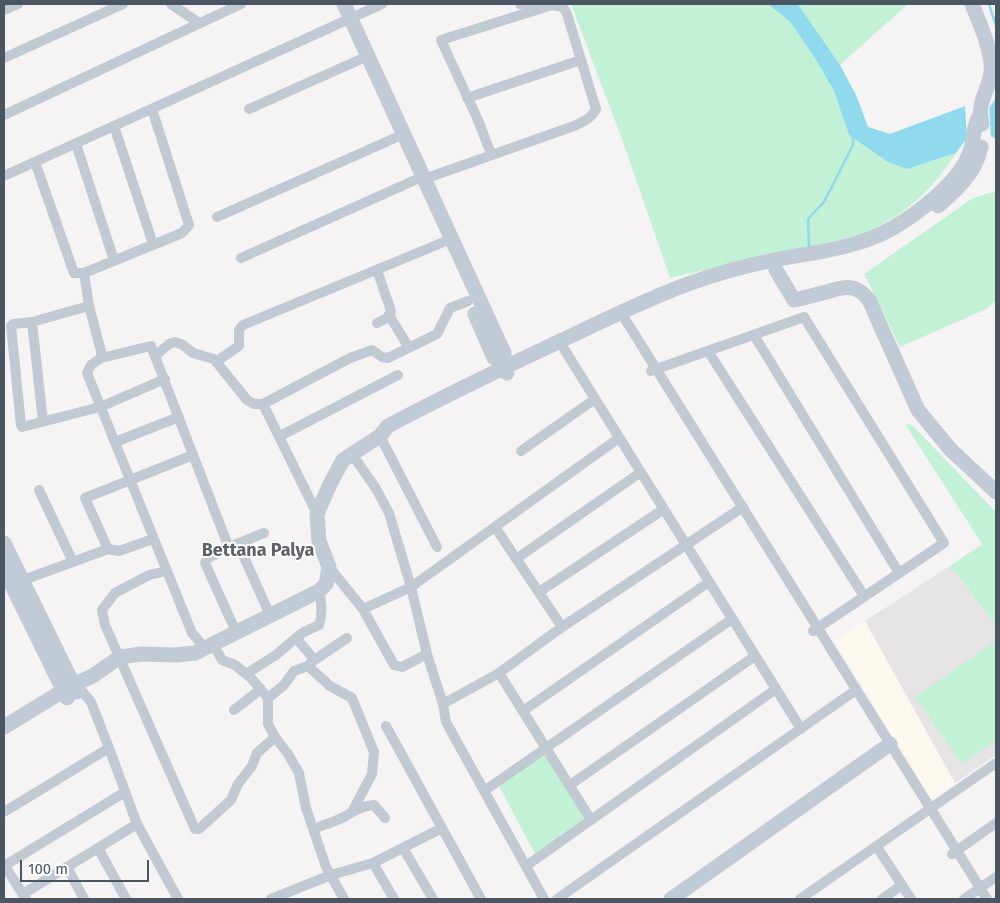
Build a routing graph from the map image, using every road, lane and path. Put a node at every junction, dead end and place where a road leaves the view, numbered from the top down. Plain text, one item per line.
1 (18, 4) edge
2 (123, 4) edge
3 (171, 4) edge
4 (241, 4) edge
5 (333, 4) edge
6 (382, 4) edge
7 (520, 4) edge
8 (972, 4) edge
9 (552, 5) edge
10 (4, 10) edge
11 (345, 14) edge
12 (199, 23) junction
13 (4, 58) edge
14 (359, 60) junction
15 (581, 60) junction
16 (467, 98) junction
17 (152, 109) junction
18 (249, 109) dead end
19 (4, 115) edge
20 (980, 115) junction
21 (114, 126) junction
22 (395, 138) junction
23 (76, 144) junction
24 (491, 154) junction
25 (36, 162) junction
26 (4, 176) edge
27 (419, 180) junction
28 (217, 217) dead end
29 (447, 241) junction
30 (153, 244) junction
31 (241, 258) dead end
32 (114, 260) junction
33 (377, 270) junction
34 (776, 270) junction
35 (84, 273) junction
36 (468, 300) junction
37 (89, 306) junction
38 (390, 315) junction
39 (622, 321) junction
40 (32, 322) junction
41 (377, 323) dead end
42 (754, 335) junction
43 (409, 348) junction
44 (564, 349) junction
45 (708, 351) junction
46 (155, 356) junction
47 (101, 358) junction
48 (217, 361) junction
49 (504, 367) junction
50 (653, 370) junction
51 (398, 375) dead end
52 (165, 380) junction
53 (595, 399) junction
54 (263, 404) junction
55 (100, 407) junction
56 (179, 417) junction
57 (43, 421) junction
58 (280, 436) junction
59 (380, 436) junction
60 (619, 438) junction
61 (115, 442) junction
62 (521, 451) dead end
63 (351, 453) junction
64 (193, 455) junction
65 (641, 472) junction
66 (129, 479) junction
67 (39, 490) dead end
68 (996, 492) edge
69 (664, 509) junction
70 (740, 509) junction
71 (317, 514) junction
72 (495, 527) junction
73 (264, 533) dead end
74 (153, 540) junction
75 (4, 543) edge
76 (686, 545) junction
77 (233, 546) junction
78 (437, 547) dead end
79 (108, 549) junction
80 (516, 559) junction
81 (73, 562) junction
82 (329, 567) junction
83 (4, 569) edge
84 (166, 571) junction
85 (900, 572) junction
86 (17, 582) junction
87 (709, 582) junction
88 (411, 587) junction
89 (319, 591) junction
90 (539, 592) junction
91 (864, 596) junction
92 (364, 609) junction
93 (270, 615) junction
94 (732, 619) junction
95 (562, 627) junction
96 (815, 629) junction
97 (236, 632) junction
98 (297, 637) junction
99 (347, 638) dead end
100 (209, 646) junction
101 (427, 654) junction
102 (755, 656) junction
103 (120, 657) junction
104 (310, 664) junction
105 (499, 673) junction
106 (246, 674) junction
107 (261, 689) junction
108 (776, 689) junction
109 (72, 691) junction
110 (854, 692) junction
111 (268, 698) junction
112 (443, 704) junction
113 (234, 710) dead end
114 (523, 711) junction
115 (386, 726) dead end
116 (4, 727) edge
117 (801, 729) junction
118 (4, 737) edge
119 (275, 737) junction
120 (109, 748) junction
121 (547, 749) junction
122 (890, 750) junction
123 (996, 763) edge
124 (570, 785) junction
125 (487, 790) junction
126 (125, 792) junction
127 (928, 811) junction
128 (4, 812) edge
129 (352, 812) junction
130 (385, 818) dead end
131 (591, 820) junction
132 (996, 823) edge
133 (137, 824) junction
134 (442, 828) junction
135 (313, 829) junction
136 (876, 847) junction
137 (98, 848) junction
138 (403, 848) junction
139 (954, 853) junction
140 (373, 863) junction
141 (528, 864) junction
142 (4, 866) edge
143 (67, 867) junction
144 (331, 875) junction
145 (996, 877) edge
146 (902, 886) junction
147 (978, 893) edge
148 (291, 895) edge
149 (24, 897) edge
150 (84, 899) edge
151 (126, 899) edge
152 (178, 899) edge
153 (271, 899) edge
154 (344, 899) edge
155 (394, 899) edge
156 (433, 899) edge
157 (481, 899) edge
158 (544, 899) edge
159 (551, 899) edge
160 (557, 899) edge
161 (671, 899) edge
162 (688, 899) edge
163 (800, 899) edge
164 (882, 899) edge
165 (911, 899) edge
166 (964, 899) edge
167 (987, 899) edge

1 - 10 street
2 - 13 street
3 - 12 street
4 - 12 street
5 - 11 street
6 - 11 street
7 - 9 street
8 - 20 street
9 - 15 street
9 - 16 street
11 - 14 street
11 - 17 street
11 - 27 street
12 - 19 street
14 - 18 street
14 - 22 street
15 - 16 street
15 - 24 street
16 - 24 street
17 - 21 street
17 - 30 street
20 - 34 street
20 - 49 street
21 - 23 street
21 - 30 street
22 - 27 street
22 - 28 street
23 - 25 street
23 - 32 street
24 - 27 street
25 - 26 street
25 - 35 street
27 - 29 street
27 - 31 street
29 - 33 street
29 - 36 street
29 - 49 street
30 - 32 street
32 - 35 street
33 - 38 street
33 - 48 street
34 - 39 street
34 - 68 street
35 - 37 street
36 - 43 street
36 - 49 street
37 - 40 street
37 - 47 street
38 - 41 street
38 - 43 street
39 - 44 street
39 - 50 street
40 - 57 street
40 - 57 street
42 - 45 street
42 - 85 street
42 - 85 street
43 - 54 street
44 - 49 street
44 - 53 street
45 - 50 street
45 - 91 street
46 - 47 street
46 - 48 street
46 - 52 street
47 - 55 street
48 - 54 street
49 - 59 street
50 - 70 street
51 - 58 street
52 - 55 street
52 - 56 street
53 - 60 street
53 - 62 street
54 - 58 street
55 - 57 street
55 - 61 street
56 - 61 street
56 - 64 street
58 - 71 street
59 - 63 street
59 - 78 street
60 - 65 street
60 - 72 street
61 - 66 street
63 - 71 street
63 - 88 street
64 - 66 street
64 - 77 street
65 - 69 street
65 - 80 street
66 - 74 street
66 - 79 street
67 - 81 street
69 - 76 street
69 - 90 street
70 - 76 street
70 - 96 street
71 - 82 street
72 - 80 street
72 - 88 street
73 - 77 street
74 - 79 street
74 - 84 street
75 - 86 street
76 - 87 street
76 - 95 street
77 - 93 street
77 - 97 street
79 - 81 street
80 - 90 street
81 - 86 street
82 - 89 street
82 - 92 street
83 - 86 street
84 - 100 street
84 - 103 street
85 - 91 street
86 - 109 street
87 - 94 street
87 - 114 street
88 - 92 street
88 - 101 street
89 - 93 street
89 - 98 street
90 - 95 street
91 - 96 street
92 - 101 street
93 - 97 street
94 - 102 street
94 - 121 street
95 - 105 street
96 - 110 street
97 - 100 street
98 - 104 street
98 - 106 street
99 - 104 street
100 - 103 street
100 - 106 street
101 - 112 street
102 - 108 street
102 - 124 street
103 - 109 street
103 - 119 street
104 - 111 street
104 - 129 street
105 - 112 street
105 - 114 street
106 - 107 street
107 - 111 street
107 - 113 street
108 - 117 street
108 - 131 street
109 - 116 street
109 - 118 street
109 - 120 street
110 - 117 street
110 - 122 street
111 - 119 street
112 - 125 street
112 - 125 street
114 - 121 street
115 - 134 street
117 - 160 street
119 - 135 street
120 - 126 street
120 - 128 street
121 - 124 street
121 - 125 street
122 - 127 street
122 - 161 street
122 - 162 street
123 - 127 street
124 - 131 street
125 - 141 street
126 - 133 street
126 - 142 street
127 - 136 street
127 - 139 street
129 - 130 street
129 - 135 street
131 - 141 street
132 - 139 street
133 - 137 street
133 - 152 street
134 - 138 street
134 - 157 street
135 - 144 street
136 - 146 street
136 - 163 street
137 - 143 street
137 - 151 street
138 - 140 street
138 - 156 street
139 - 147 street
140 - 144 street
140 - 155 street
141 - 158 street
141 - 159 street
142 - 149 street
143 - 149 street
143 - 150 street
144 - 148 street
144 - 154 street
145 - 147 street
146 - 164 street
146 - 165 street
147 - 166 street
147 - 167 street
148 - 153 street

